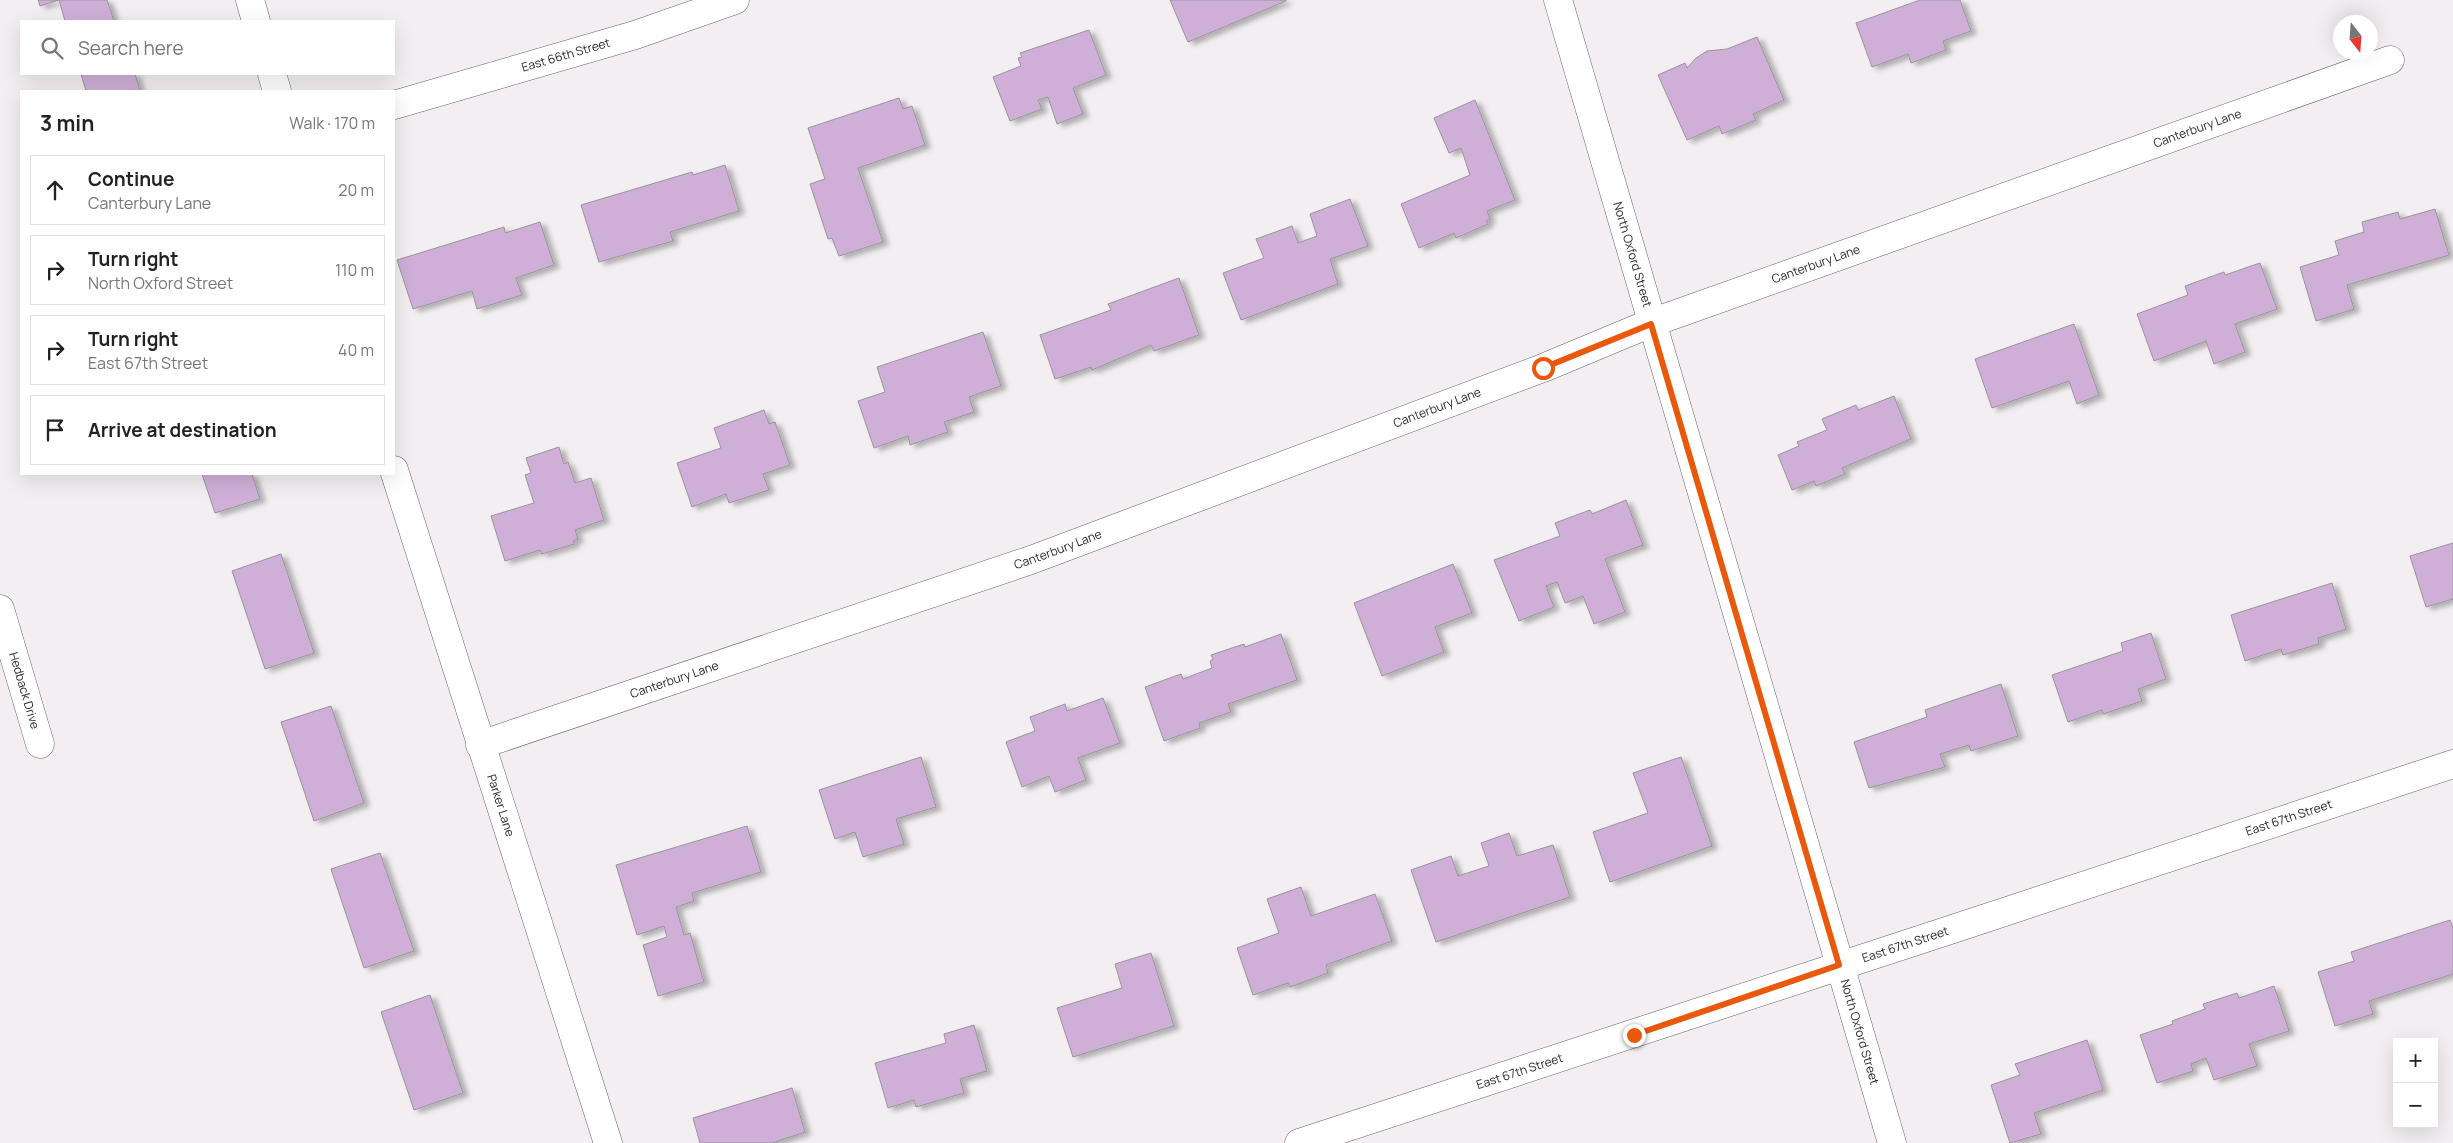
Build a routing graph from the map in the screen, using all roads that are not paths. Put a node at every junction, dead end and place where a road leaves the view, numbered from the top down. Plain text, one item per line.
1 (250, 0) edge
2 (735, 0) edge
3 (1558, 0) edge
4 (256, 20) edge
5 (2390, 60) dead end
6 (272, 75) edge
7 (277, 90) edge
8 (395, 105) edge
9 (1651, 324) junction
10 (395, 473) edge
11 (0, 609) edge
12 (40, 744) dead end
13 (480, 745) junction
14 (2453, 764) edge
15 (1839, 965) junction
16 (608, 1143) edge
17 (1299, 1143) edge
18 (1892, 1143) edge

1 - 4 street
2 - 8 street, East 66th Street
3 - 9 street, North Oxford Street
5 - 9 street, Canterbury Lane
6 - 7 street
9 - 13 street, Canterbury Lane
9 - 15 street, North Oxford Street
10 - 13 street, Parker Lane
11 - 12 street, Hedback Drive
13 - 16 street, Parker Lane
14 - 15 street, East 67th Street
15 - 17 street, East 67th Street
15 - 18 street, North Oxford Street

